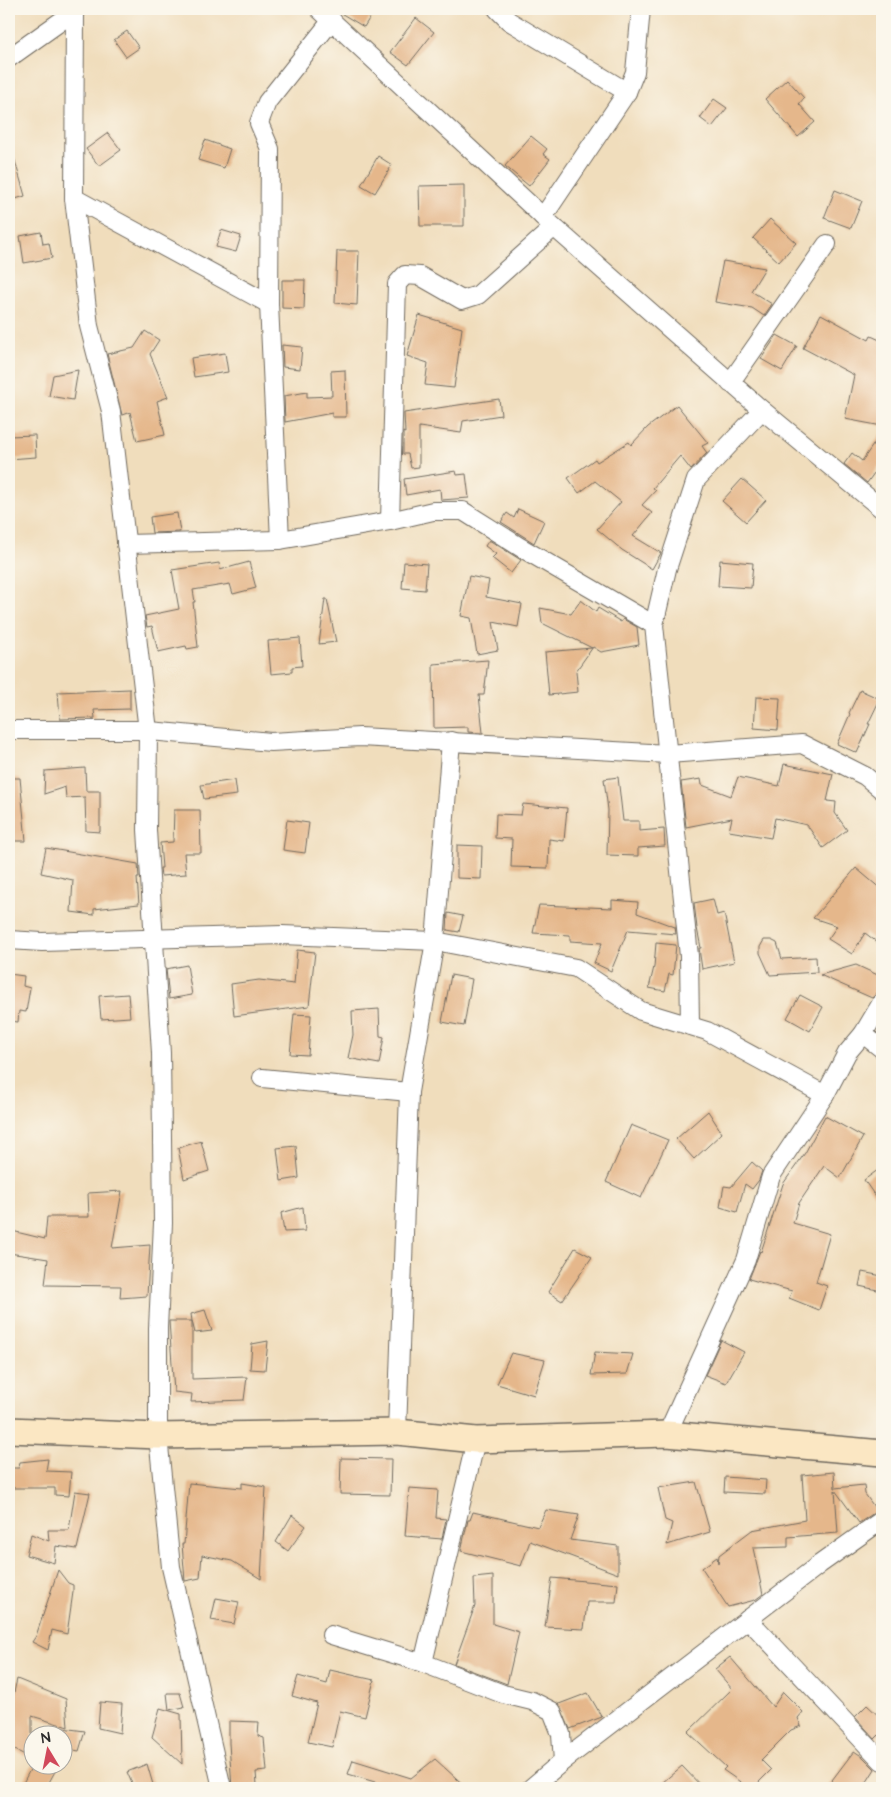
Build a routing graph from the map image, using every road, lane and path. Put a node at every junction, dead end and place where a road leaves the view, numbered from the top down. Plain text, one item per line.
1 (497, 9) edge
2 (641, 9) edge
3 (76, 10) edge
4 (325, 14) edge
5 (9, 58) edge
6 (627, 92) junction
7 (74, 198) junction
8 (548, 222) junction
9 (827, 244) dead end
10 (269, 304) junction
11 (730, 383) junction
12 (762, 410) junction
13 (882, 509) edge
14 (390, 520) junction
15 (280, 540) junction
16 (126, 544) junction
17 (654, 625) junction
18 (9, 730) edge
19 (148, 731) junction
20 (451, 741) junction
21 (668, 754) junction
22 (882, 790) edge
23 (155, 938) junction
24 (9, 940) edge
25 (435, 941) junction
26 (882, 1002) edge
27 (690, 1026) junction
28 (863, 1034) junction
29 (882, 1049) edge
30 (262, 1078) dead end
31 (409, 1092) junction
32 (826, 1095) junction
33 (9, 1430) edge
34 (397, 1432) junction
35 (667, 1434) junction
36 (158, 1436) junction
37 (476, 1440) junction
38 (882, 1453) edge
39 (882, 1520) edge
40 (748, 1619) junction
41 (331, 1635) dead end
42 (423, 1663) junction
43 (563, 1761) junction
44 (882, 1761) edge
45 (222, 1788) edge
46 (531, 1788) edge

1 - 6 street
2 - 6 street
3 - 5 street
3 - 7 street
4 - 8 street
4 - 10 street
6 - 8 street
7 - 10 street
7 - 16 street
8 - 11 street
8 - 14 street
9 - 11 street
10 - 15 street
11 - 12 street
12 - 13 street
12 - 17 street
14 - 15 street
14 - 17 street
15 - 16 street
16 - 19 street
17 - 21 street
18 - 19 street
19 - 20 street
19 - 23 street
20 - 21 street
20 - 25 street
21 - 22 street
21 - 27 street
23 - 24 street
23 - 25 street
23 - 36 street
25 - 27 street
25 - 31 street
26 - 28 street
27 - 32 street
28 - 29 street
28 - 32 street
30 - 31 street
31 - 34 street
32 - 35 street
33 - 36 street
34 - 36 street
34 - 37 street
35 - 37 street
35 - 38 street
36 - 45 street
37 - 42 street
39 - 40 street
40 - 43 street
40 - 44 street
41 - 42 street
42 - 43 street
43 - 46 street

